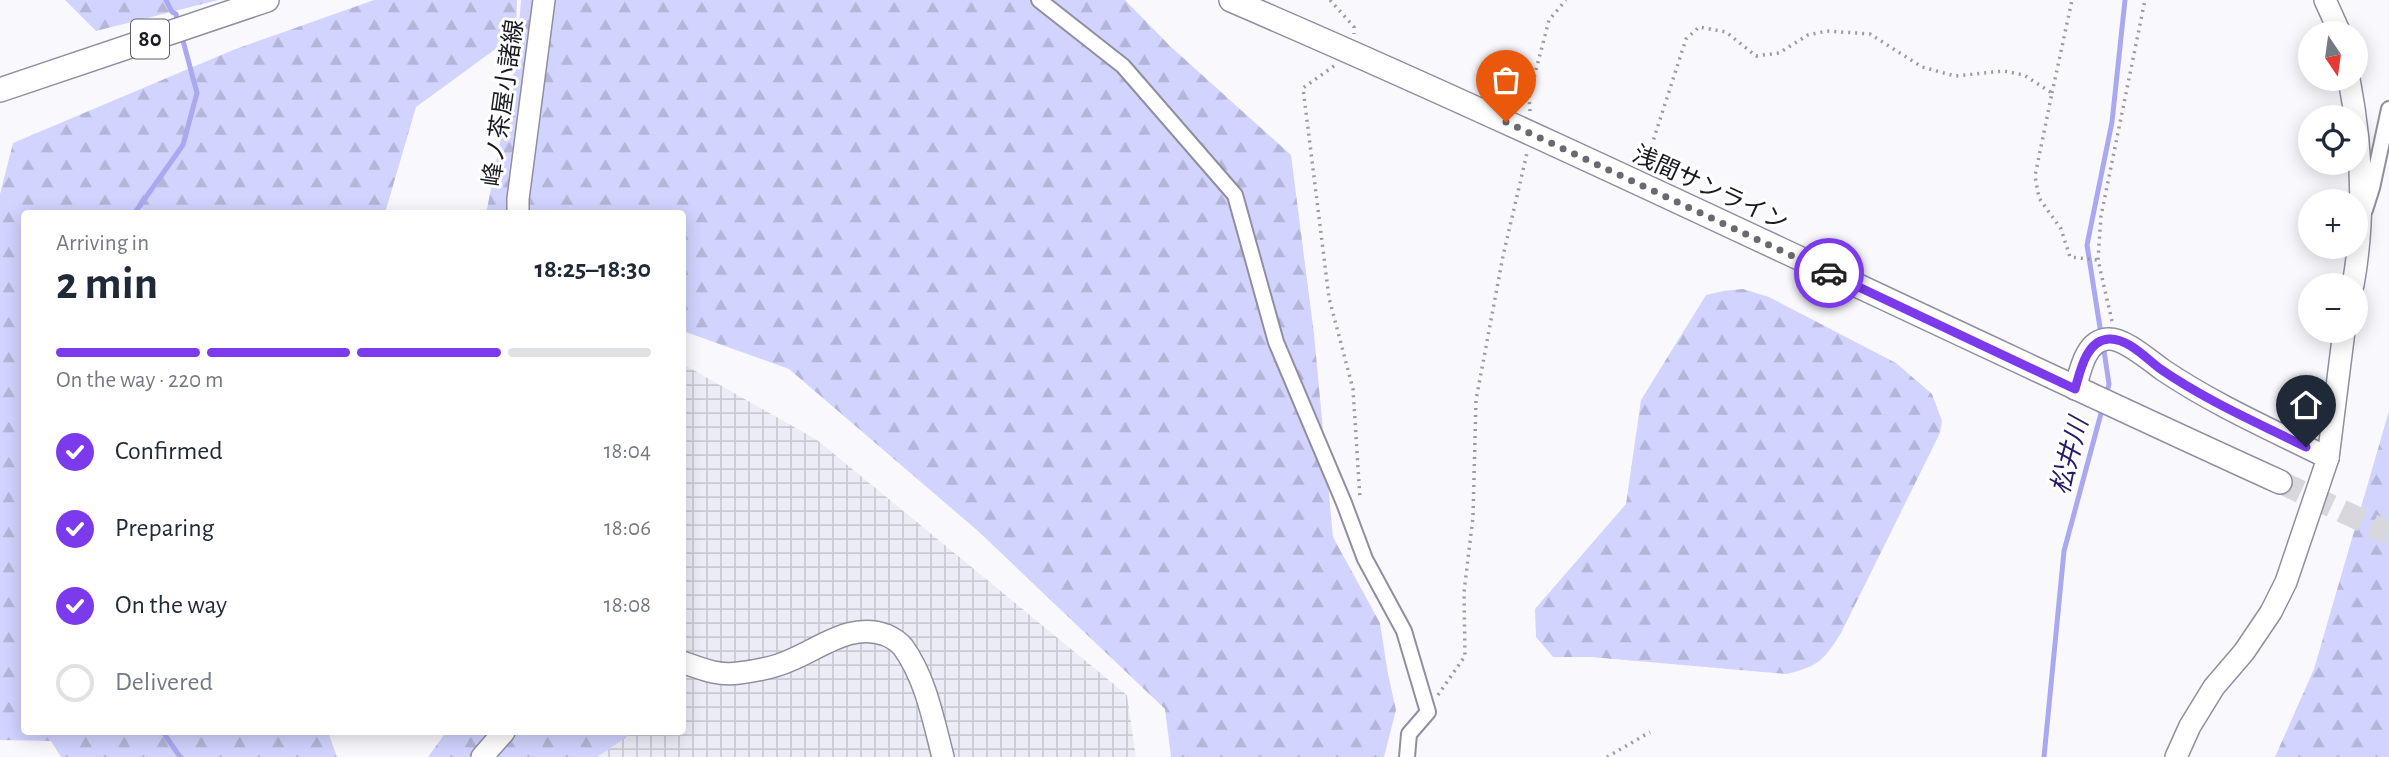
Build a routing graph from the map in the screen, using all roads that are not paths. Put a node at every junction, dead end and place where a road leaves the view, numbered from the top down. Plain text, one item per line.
1 (267, 0) edge
2 (544, 0) edge
3 (1039, 0) edge
4 (1231, 0) edge
5 (2325, 0) edge
6 (2335, 21) edge
7 (0, 90) edge
8 (2351, 91) edge
9 (2389, 109) edge
10 (2359, 189) edge
11 (2368, 200) edge
12 (518, 210) edge
13 (2342, 343) edge
14 (2075, 389) junction
15 (2328, 458) junction
16 (2280, 482) tunnel mouth
17 (686, 663) edge
18 (500, 735) edge
19 (482, 757) edge
20 (943, 757) edge
21 (1407, 757) edge
22 (2176, 757) edge

1 - 7 main road, 80
2 - 12 street, 峰ノ茶屋小諸線
3 - 21 street
4 - 14 main road, 浅間サンライン
5 - 6 street
8 - 10 street
9 - 11 street
13 - 15 street
14 - 15 street
14 - 16 main road, 浅間サンライン
15 - 22 street
17 - 20 street
18 - 19 street

